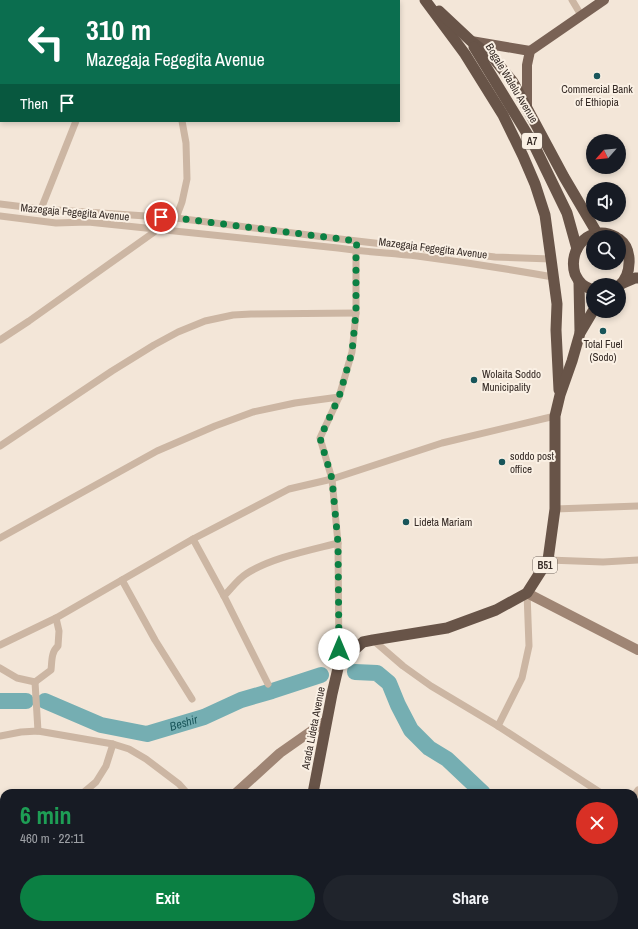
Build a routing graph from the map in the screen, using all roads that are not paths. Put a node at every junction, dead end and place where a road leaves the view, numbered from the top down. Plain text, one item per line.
1 (426, 0) edge
2 (572, 0) edge
3 (604, 0) edge
4 (580, 15) junction
5 (471, 41) junction
6 (530, 51) junction
7 (526, 107) junction
8 (76, 122) edge
9 (182, 122) edge
10 (0, 204) edge
11 (41, 209) junction
12 (0, 216) edge
13 (9, 217) junction
14 (176, 218) junction
15 (0, 222) edge
16 (157, 230) junction
17 (595, 230) edge
18 (586, 238) edge
19 (357, 241) junction
20 (626, 246) edge
21 (577, 249) junction
22 (356, 251) junction
23 (634, 257) edge
24 (551, 259) junction
25 (553, 277) junction
26 (624, 278) edge
27 (638, 278) edge
28 (579, 282) junction
29 (626, 282) edge
30 (586, 286) edge
31 (356, 312) junction
32 (589, 318) edge
33 (580, 333) junction
34 (0, 340) edge
35 (560, 395) junction
36 (339, 397) junction
37 (555, 416) junction
38 (0, 446) edge
39 (332, 479) junction
40 (638, 506) edge
41 (555, 509) junction
42 (0, 538) edge
43 (193, 539) junction
44 (338, 543) junction
45 (548, 560) junction
46 (638, 560) edge
47 (122, 580) junction
48 (527, 594) junction
49 (224, 596) junction
50 (56, 618) junction
51 (373, 640) junction
52 (0, 645) edge
53 (638, 650) edge
54 (339, 664) junction
55 (0, 668) edge
56 (35, 682) junction
57 (268, 684) dead end
58 (192, 699) dead end
59 (327, 720) junction
60 (498, 726) junction
61 (38, 731) junction
62 (0, 736) edge
63 (113, 744) junction
64 (88, 789) edge
65 (183, 789) edge
66 (240, 789) edge
67 (314, 789) edge
68 (595, 789) edge

1 - 5 highway, Bogale Walelu Avenue / A7
1 - 24 highway
2 - 4 street
3 - 4 main road
4 - 6 main road
5 - 6 main road
5 - 7 highway, Bogale Walelu Avenue / A7
5 - 21 highway, Bogale Walelu Avenue / A7
6 - 7 main road, A7
7 - 17 highway, Bogale Walelu Avenue / A7
8 - 11 street
9 - 14 street
10 - 11 street, Mazegaja Fegegita Avenue
11 - 14 street, Mazegaja Fegegita Avenue
12 - 13 street, Mazegaja Fegegita Avenue
13 - 15 street
13 - 16 street, Mazegaja Fegegita Avenue
14 - 16 street
14 - 19 street, Mazegaja Fegegita Avenue
16 - 22 street, Mazegaja Fegegita Avenue
16 - 34 street
18 - 21 highway
19 - 22 street
19 - 24 street, Mazegaja Fegegita Avenue
20 - 23 highway
21 - 28 highway, A7
22 - 25 street, Mazegaja Fegegita Avenue
22 - 31 street
23 - 26 highway
24 - 25 highway
25 - 35 highway
27 - 29 highway
28 - 30 highway
28 - 33 highway, B51
31 - 36 street
31 - 38 street
32 - 33 highway, B51
33 - 35 highway, B51
35 - 37 highway, B51
36 - 39 street
36 - 42 street
37 - 39 street
37 - 41 highway, B51
39 - 43 street
39 - 44 street
40 - 41 street
41 - 45 highway, B51
43 - 47 street
43 - 49 street
44 - 49 street
44 - 54 street
45 - 46 street
45 - 48 highway, B51
47 - 50 street
47 - 58 street
48 - 51 highway
48 - 53 main road
48 - 60 street
49 - 57 street
50 - 52 street
50 - 56 street
51 - 54 highway
51 - 60 street
54 - 59 highway, Arada Lideta Avenue
55 - 56 street
56 - 61 street
59 - 66 main road
59 - 67 highway, Arada Lideta Avenue
60 - 68 street
61 - 62 street
61 - 63 street
63 - 64 street
63 - 65 street

